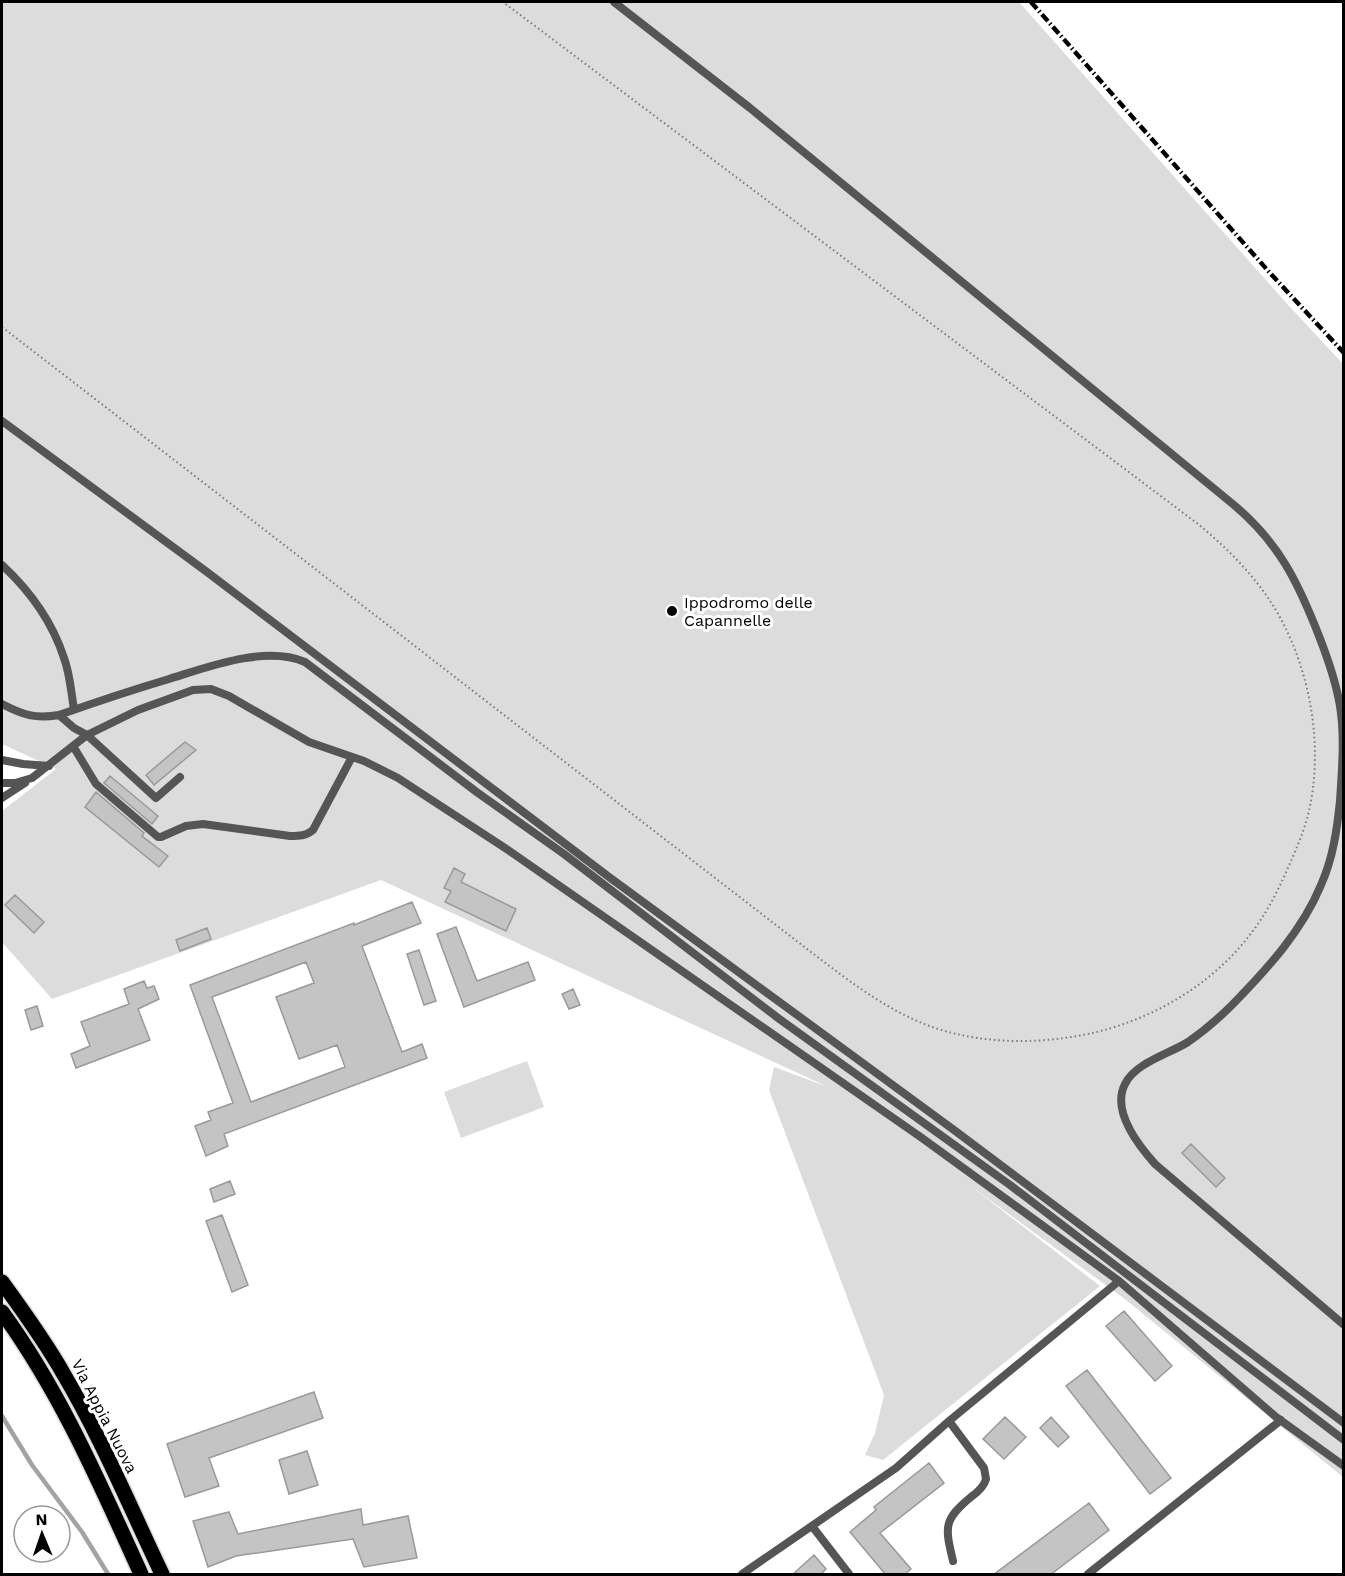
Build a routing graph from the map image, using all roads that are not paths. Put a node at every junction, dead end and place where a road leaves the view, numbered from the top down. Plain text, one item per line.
1 (614, 2) edge
2 (2, 420) edge
3 (2, 566) edge
4 (2, 704) edge
5 (74, 709) junction
6 (59, 715) junction
7 (87, 735) junction
8 (74, 746) junction
9 (352, 757) junction
10 (2, 760) edge
11 (49, 766) junction
12 (180, 777) dead end
13 (32, 778) junction
14 (2, 783) edge
15 (2, 798) edge
16 (1119, 1281) junction
17 (2, 1282) edge
18 (2, 1312) edge
19 (1344, 1325) edge
20 (1281, 1420) junction
21 (949, 1421) junction
22 (1344, 1423) edge
23 (1344, 1440) edge
24 (1344, 1466) edge
25 (812, 1526) junction
26 (953, 1561) dead end
27 (141, 1575) edge
28 (162, 1575) edge
29 (742, 1575) edge
30 (849, 1575) edge
31 (1088, 1575) edge

1 - 19 lane
2 - 22 lane
3 - 5 lane
4 - 6 lane
5 - 6 lane
5 - 23 lane
6 - 7 lane
7 - 8 lane
7 - 9 lane
7 - 12 lane
8 - 9 lane
8 - 11 lane
9 - 16 lane
10 - 11 lane
11 - 13 lane
13 - 14 lane
13 - 15 lane
16 - 20 lane
16 - 21 lane
17 - 28 main road, Via Appia Nuova
18 - 27 main road, Via Appia Nuova
20 - 24 lane
20 - 31 lane
21 - 25 lane
21 - 26 lane
25 - 29 lane
25 - 30 lane

